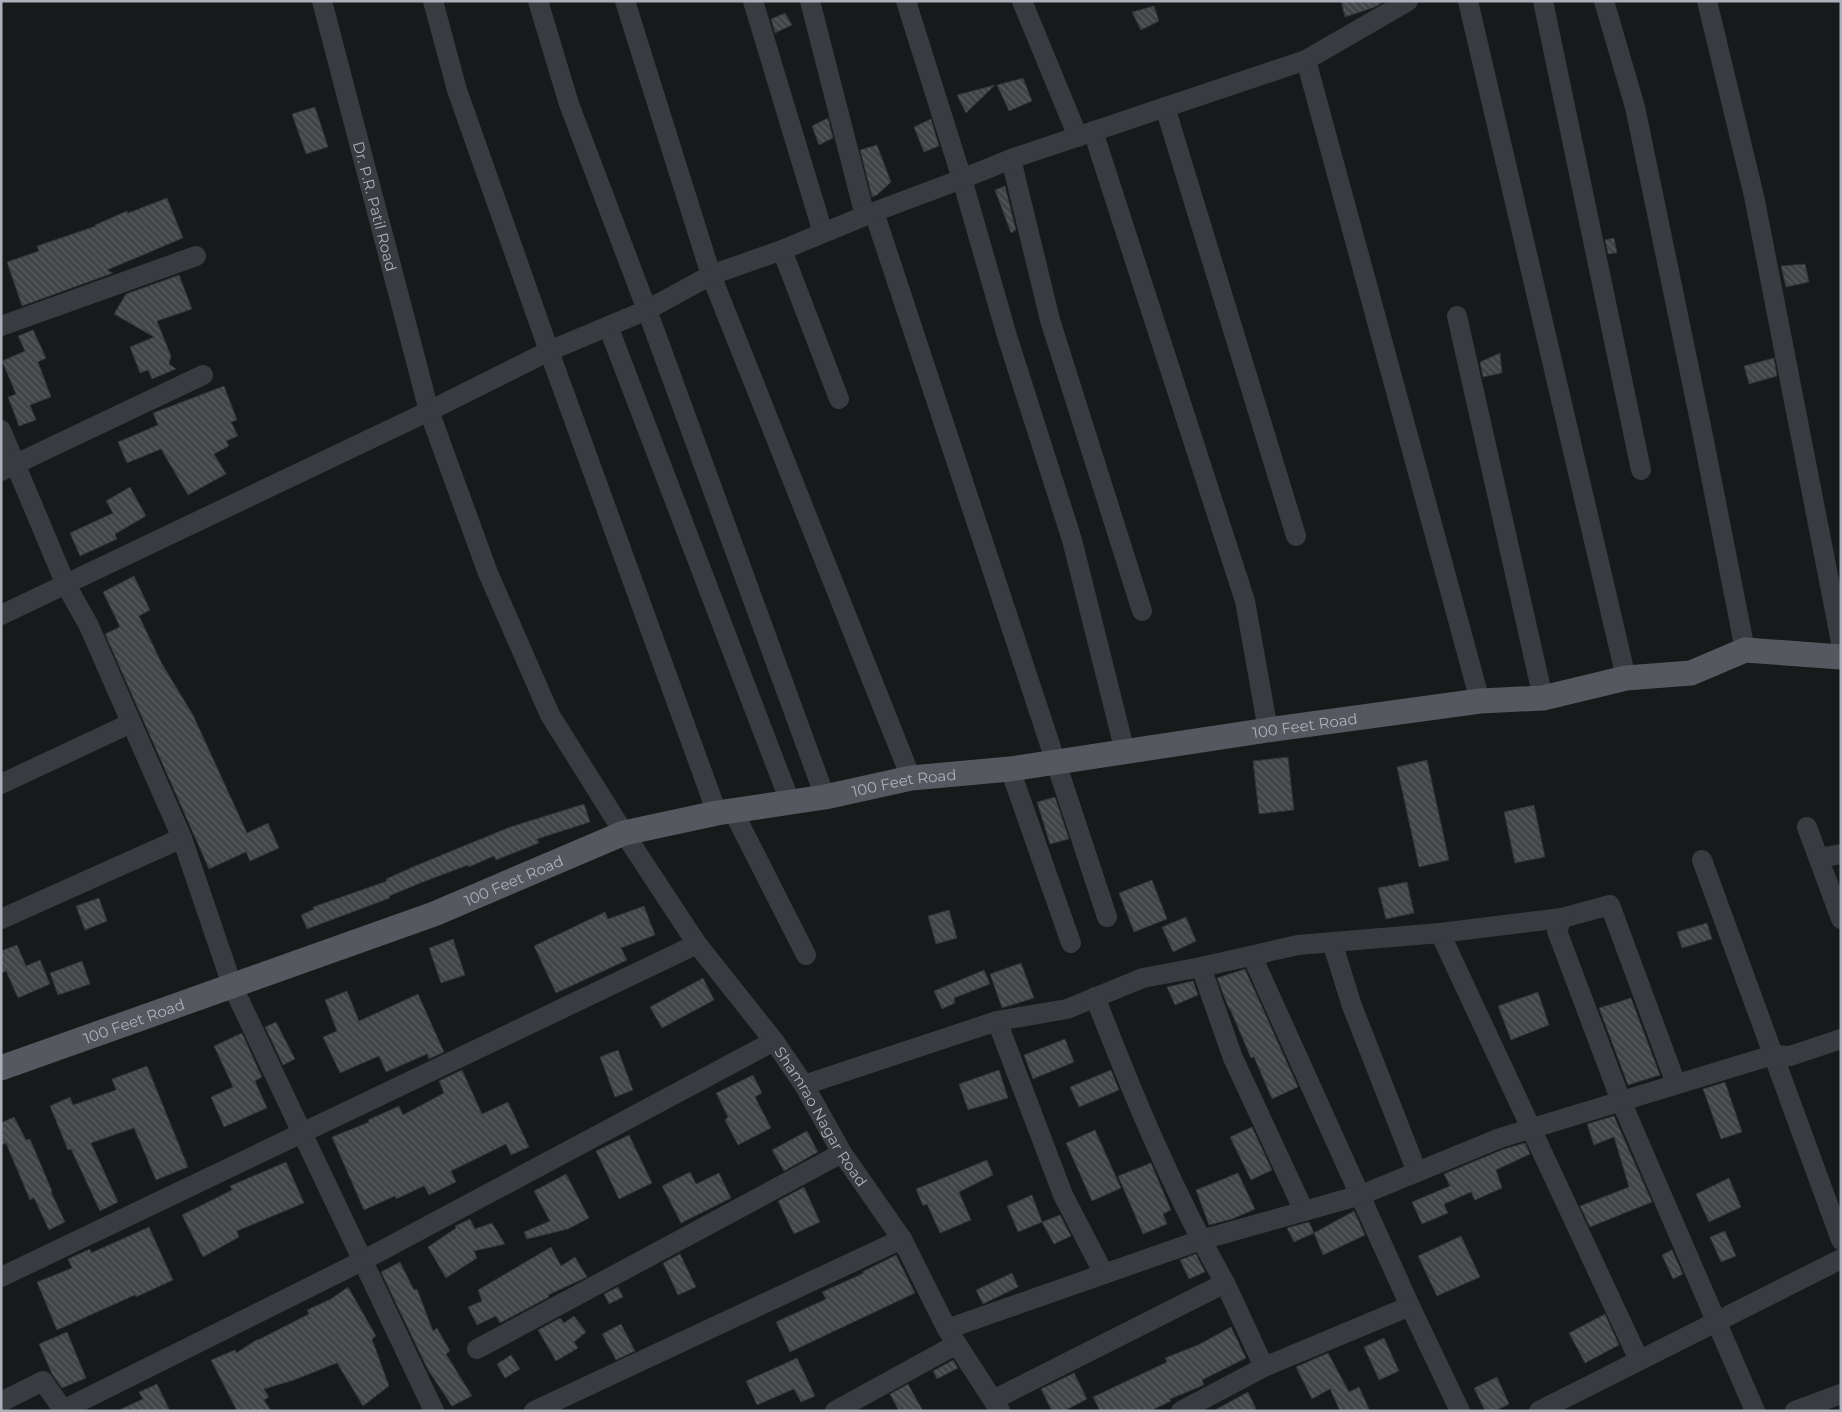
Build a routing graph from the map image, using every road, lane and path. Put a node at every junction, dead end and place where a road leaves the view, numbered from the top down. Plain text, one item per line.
1 (322, 1) edge
2 (433, 1) edge
3 (538, 1) edge
4 (625, 1) edge
5 (753, 1) edge
6 (810, 1) edge
7 (906, 1) edge
8 (1022, 1) edge
9 (1408, 1) edge
10 (1468, 1) edge
11 (1544, 1) edge
12 (1604, 1) edge
13 (1707, 1) edge
14 (1306, 60) junction
15 (1164, 107) junction
16 (1086, 134) junction
17 (1011, 159) junction
18 (962, 180) junction
19 (869, 214) junction
20 (823, 233) junction
21 (782, 250) junction
22 (196, 256) dead end
23 (711, 276) junction
24 (646, 310) junction
25 (1457, 316) dead end
26 (1, 326) edge
27 (608, 326) junction
28 (549, 352) junction
29 (203, 375) dead end
30 (840, 398) dead end
31 (429, 411) junction
32 (1, 430) edge
33 (9, 467) edge
34 (1641, 470) dead end
35 (1296, 536) dead end
36 (66, 585) junction
37 (1142, 611) dead end
38 (1, 616) edge
39 (1841, 642) edge
40 (1746, 650) junction
41 (1841, 656) edge
42 (1626, 678) junction
43 (1543, 698) junction
44 (1480, 701) junction
45 (131, 722) junction
46 (1268, 730) junction
47 (1125, 752) junction
48 (1055, 762) junction
49 (1010, 769) junction
50 (911, 778) junction
51 (1, 784) edge
52 (824, 797) junction
53 (790, 802) junction
54 (725, 812) junction
55 (1807, 826) dead end
56 (624, 834) junction
57 (182, 838) junction
58 (1841, 854) edge
59 (1819, 858) junction
60 (1702, 860) dead end
61 (1107, 917) dead end
62 (1562, 918) junction
63 (1, 919) edge
64 (1841, 919) edge
65 (1440, 932) junction
66 (1332, 942) junction
67 (1071, 943) dead end
68 (697, 944) junction
69 (806, 955) dead end
70 (1252, 956) junction
71 (1201, 967) junction
72 (232, 985) junction
73 (1095, 997) junction
74 (996, 1021) junction
75 (774, 1040) junction
76 (1841, 1040) edge
77 (1773, 1055) junction
78 (1, 1068) edge
79 (1676, 1084) junction
80 (804, 1085) junction
81 (1621, 1101) junction
82 (1530, 1128) junction
83 (302, 1134) junction
84 (842, 1153) junction
85 (1417, 1172) junction
86 (1361, 1195) junction
87 (1304, 1211) junction
88 (902, 1239) junction
89 (1201, 1240) junction
90 (1841, 1240) edge
91 (1841, 1259) edge
92 (362, 1261) junction
93 (1104, 1274) junction
94 (1, 1278) edge
95 (1225, 1283) junction
96 (1410, 1306) junction
97 (1717, 1321) junction
98 (952, 1336) junction
99 (477, 1349) dead end
100 (1639, 1360) junction
101 (1264, 1367) junction
102 (1841, 1394) edge
103 (1, 1402) edge
104 (997, 1405) edge
105 (63, 1410) edge
106 (434, 1411) edge
107 (534, 1411) edge
108 (836, 1411) edge
109 (1182, 1411) edge
110 (1460, 1411) edge
111 (1539, 1411) edge
112 (1755, 1411) edge
113 (1795, 1411) edge

1 - 31 street, Dr. P.R. Patil Road
2 - 28 street
3 - 24 street
4 - 23 street
5 - 20 street
6 - 19 street
7 - 18 street
8 - 16 street
9 - 14 street
10 - 42 street
11 - 34 street
12 - 40 street
13 - 39 street
14 - 15 street
14 - 44 street
15 - 16 street
15 - 35 street
16 - 17 street
16 - 46 street
17 - 18 street
17 - 37 street
18 - 19 street
18 - 47 street
19 - 20 street
19 - 48 street
20 - 21 street
21 - 23 street
21 - 30 street
22 - 26 street
23 - 24 street
23 - 50 street
24 - 27 street
24 - 52 street
25 - 43 street
27 - 28 street
27 - 53 street
28 - 31 street
28 - 54 street
29 - 33 street
31 - 36 street
31 - 56 street, Dr. P.R. Patil Road
32 - 33 street
33 - 36 street
36 - 38 street
36 - 45 street
40 - 41 main road, 100 Feet Road
40 - 42 main road, 100 Feet Road
42 - 43 main road, 100 Feet Road
43 - 44 main road, 100 Feet Road
44 - 46 main road, 100 Feet Road
45 - 51 street
45 - 57 street
46 - 47 main road, 100 Feet Road
47 - 48 main road, 100 Feet Road
48 - 49 main road, 100 Feet Road
48 - 61 street
49 - 50 main road, 100 Feet Road
49 - 67 street
50 - 52 main road, 100 Feet Road
52 - 53 main road, 100 Feet Road
53 - 54 main road, 100 Feet Road
54 - 56 main road, 100 Feet Road
54 - 69 street
55 - 59 street
56 - 68 street, Shamrao Nagar Road
56 - 72 main road, 100 Feet Road
57 - 63 street
57 - 72 street
58 - 59 street
59 - 64 street
60 - 77 street
62 - 65 street
62 - 79 street
62 - 81 street
65 - 66 street
65 - 82 street
66 - 70 street
66 - 85 street
68 - 75 street, Shamrao Nagar Road
68 - 83 street
70 - 71 street
70 - 86 street
71 - 73 street
71 - 87 street
72 - 78 main road, 100 Feet Road
72 - 83 street
73 - 74 street
73 - 89 street
74 - 80 street
74 - 93 street
75 - 80 street, Shamrao Nagar Road
75 - 92 street
76 - 77 street
77 - 79 street
77 - 90 street
79 - 81 street
80 - 84 street, Shamrao Nagar Road
81 - 82 street
81 - 97 street
82 - 85 street
82 - 100 street
83 - 92 street
83 - 94 street
84 - 88 street, Shamrao Nagar Road
84 - 99 street
85 - 86 street
86 - 87 street
86 - 96 street
87 - 89 street
88 - 98 street, Shamrao Nagar Road
88 - 107 street
89 - 93 street
89 - 95 street
91 - 97 street
92 - 105 street
92 - 106 street
93 - 98 street
95 - 101 street
95 - 104 street
96 - 101 street
96 - 110 street
97 - 100 street
97 - 112 street
98 - 104 street, Shamrao Nagar Road
98 - 108 street
100 - 111 street
101 - 109 street
102 - 113 street
103 - 105 street

